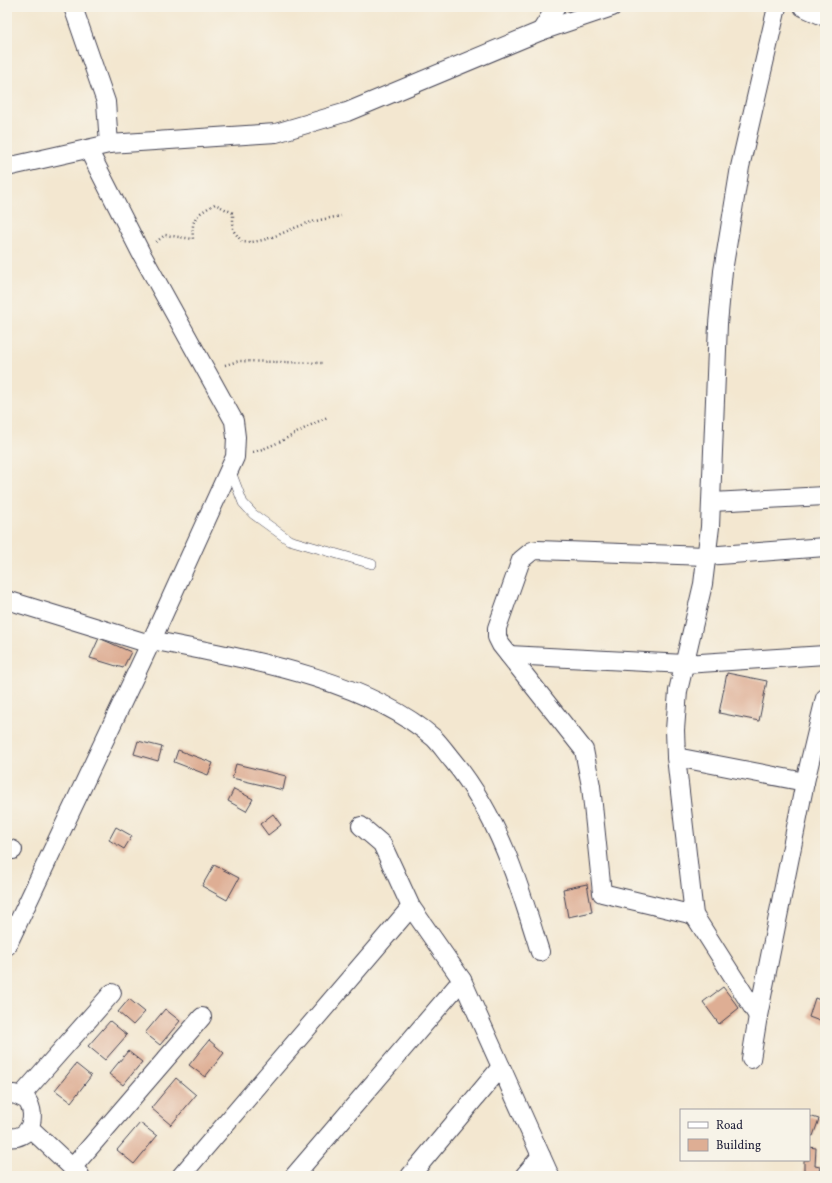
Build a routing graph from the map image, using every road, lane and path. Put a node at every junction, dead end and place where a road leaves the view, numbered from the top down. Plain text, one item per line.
1 (73, 7) edge
2 (556, 7) edge
3 (612, 7) edge
4 (777, 7) edge
5 (803, 7) edge
6 (825, 16) edge
7 (541, 31) junction
8 (109, 144) junction
9 (88, 149) junction
10 (7, 167) edge
11 (341, 216) dead end
12 (141, 253) junction
13 (322, 363) dead end
14 (207, 371) junction
15 (328, 416) dead end
16 (232, 463) junction
17 (825, 496) edge
18 (712, 502) junction
19 (825, 548) edge
20 (706, 556) junction
21 (372, 564) dead end
22 (7, 600) edge
23 (150, 642) junction
24 (509, 655) junction
25 (825, 655) edge
26 (685, 664) junction
27 (825, 698) edge
28 (676, 757) junction
29 (805, 782) junction
30 (361, 826) dead end
31 (411, 907) junction
32 (694, 916) junction
33 (7, 946) edge
34 (540, 952) dead end
35 (462, 980) junction
36 (112, 993) dead end
37 (758, 1016) junction
38 (202, 1017) dead end
39 (751, 1059) dead end
40 (501, 1067) junction
41 (14, 1096) edge
42 (30, 1128) junction
43 (7, 1137) edge
44 (541, 1156) junction
45 (76, 1172) edge
46 (180, 1176) edge
47 (294, 1176) edge
48 (410, 1176) edge
49 (524, 1176) edge
50 (550, 1176) edge

1 - 8 street
2 - 7 street
3 - 7 street
4 - 18 street
5 - 6 street
7 - 8 street
8 - 9 street
9 - 10 street
9 - 12 street
11 - 12 path
12 - 14 street
13 - 14 path
14 - 16 street
15 - 16 path
16 - 21 lane
16 - 23 street
17 - 18 street
18 - 20 street
19 - 20 street
20 - 24 street
20 - 26 street
22 - 23 street
23 - 33 street
23 - 34 street
24 - 26 street
24 - 32 street
25 - 26 street
26 - 28 street
27 - 29 street
28 - 29 street
28 - 32 street
29 - 37 street
30 - 31 street
31 - 35 street
31 - 46 street
32 - 37 street
35 - 40 street
35 - 47 street
36 - 41 street
37 - 39 street
38 - 45 street
40 - 44 street
40 - 48 street
41 - 42 street
42 - 43 street
42 - 45 street
44 - 49 street
44 - 50 street

